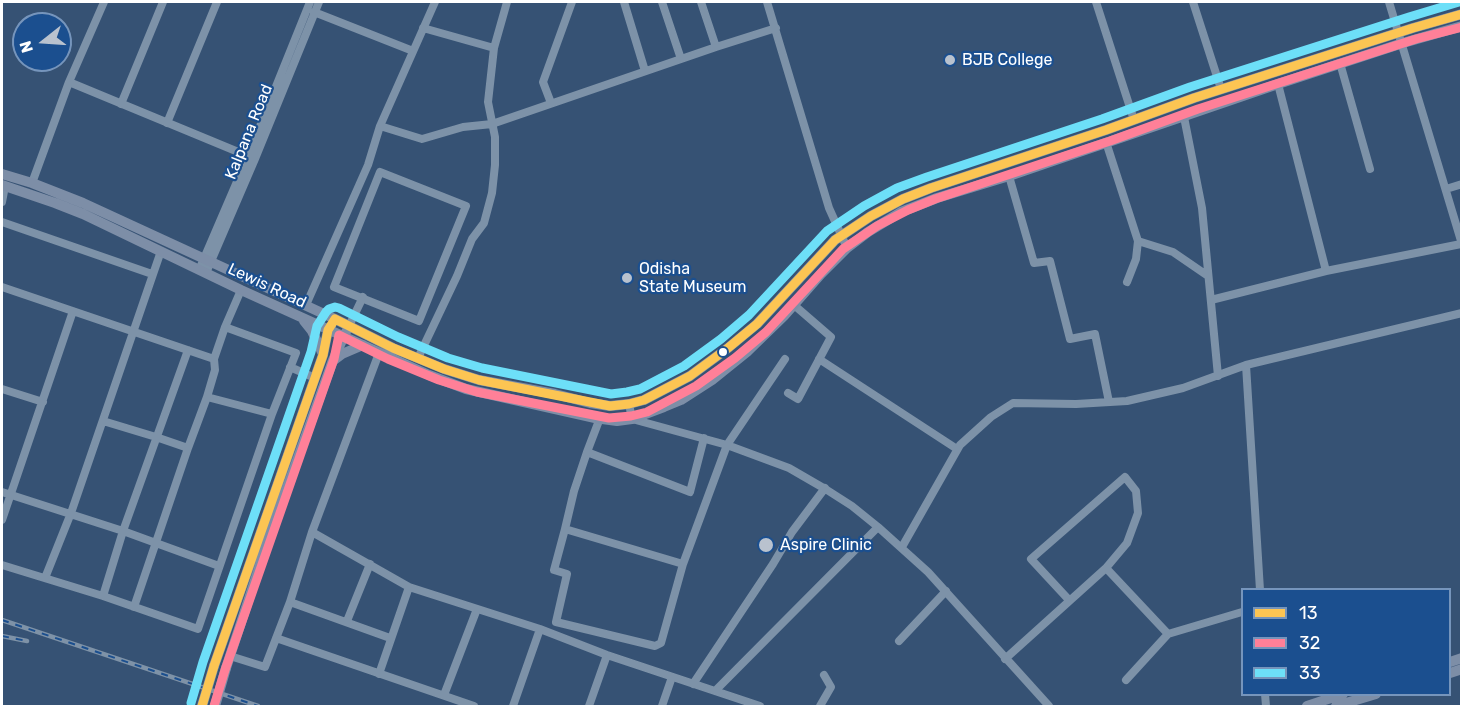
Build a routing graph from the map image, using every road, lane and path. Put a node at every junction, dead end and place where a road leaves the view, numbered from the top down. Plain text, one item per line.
1 (104, 2) edge
2 (163, 2) edge
3 (217, 2) edge
4 (310, 2) edge
5 (319, 2) edge
6 (435, 2) edge
7 (507, 2) edge
8 (572, 2) edge
9 (624, 2) edge
10 (662, 2) edge
11 (701, 2) edge
12 (767, 2) edge
13 (1096, 2) edge
14 (1193, 2) edge
15 (1389, 2) edge
16 (314, 12) junction
17 (1461, 14) edge
18 (1461, 26) edge
19 (423, 28) junction
20 (776, 28) junction
21 (1401, 38) junction
22 (716, 47) junction
23 (494, 48) junction
24 (413, 51) junction
25 (681, 59) junction
26 (1341, 63) junction
27 (645, 71) junction
28 (69, 82) junction
29 (1278, 84) junction
30 (1221, 89) junction
31 (551, 103) junction
32 (122, 104) junction
33 (1184, 117) junction
34 (1134, 120) junction
35 (167, 123) junction
36 (492, 124) junction
37 (380, 126) junction
38 (1106, 142) junction
39 (248, 156) junction
40 (1370, 169) dead end
41 (2, 174) edge
42 (1009, 176) junction
43 (32, 183) junction
44 (1461, 184) edge
45 (3, 185) edge
46 (1446, 189) junction
47 (2, 202) edge
48 (2, 222) edge
49 (840, 236) junction
50 (1138, 241) junction
51 (1461, 244) edge
52 (847, 248) junction
53 (160, 251) junction
54 (207, 260) junction
55 (1326, 271) junction
56 (202, 272) junction
57 (152, 274) junction
58 (1208, 276) junction
59 (1127, 282) dead end
60 (2, 287) edge
61 (241, 290) junction
62 (363, 297) junction
63 (1211, 300) junction
64 (306, 305) junction
65 (794, 305) junction
66 (73, 311) junction
67 (1461, 313) edge
68 (299, 317) junction
69 (335, 319) junction
70 (349, 326) junction
71 (225, 327) junction
72 (328, 330) junction
73 (132, 332) junction
74 (344, 337) junction
75 (363, 345) junction
76 (188, 350) junction
77 (379, 353) junction
78 (323, 355) junction
79 (418, 358) junction
80 (214, 359) junction
81 (786, 359) dead end
82 (333, 360) junction
83 (819, 360) junction
84 (1246, 365) junction
85 (290, 367) junction
86 (1218, 376) junction
87 (315, 378) junction
88 (2, 389) edge
89 (788, 393) dead end
90 (207, 397) junction
91 (43, 402) junction
92 (1109, 402) junction
93 (629, 404) junction
94 (272, 414) junction
95 (600, 418) junction
96 (632, 419) junction
97 (104, 421) junction
98 (156, 437) junction
99 (704, 438) junction
100 (727, 445) junction
101 (188, 448) junction
102 (957, 449) junction
103 (587, 452) junction
104 (825, 488) junction
105 (6, 493) edge
106 (71, 513) junction
107 (2, 520) edge
108 (878, 527) junction
109 (565, 529) junction
110 (123, 531) junction
111 (312, 532) junction
112 (155, 542) junction
113 (902, 547) junction
114 (370, 564) junction
115 (683, 564) junction
116 (2, 565) edge
117 (219, 566) junction
118 (1106, 568) junction
119 (45, 578) junction
120 (409, 587) junction
121 (1260, 588) edge
122 (946, 591) junction
123 (102, 596) junction
124 (1069, 600) junction
125 (290, 602) junction
126 (134, 607) junction
127 (477, 609) junction
128 (1241, 612) edge
129 (347, 621) junction
130 (540, 629) junction
131 (1168, 634) junction
132 (276, 638) junction
133 (390, 638) junction
134 (899, 641) dead end
135 (607, 655) junction
136 (230, 656) junction
137 (1005, 659) junction
138 (379, 674) junction
139 (824, 675) dead end
140 (672, 677) junction
141 (1126, 680) dead end
142 (693, 684) junction
143 (715, 691) junction
144 (444, 696) junction
145 (1337, 696) edge
146 (1369, 696) edge
147 (747, 704) edge
148 (201, 706) edge
149 (215, 706) edge
150 (474, 706) edge
151 (513, 706) edge
152 (589, 706) edge
153 (662, 706) edge
154 (760, 706) edge
155 (820, 706) edge
156 (1049, 706) edge
157 (1307, 706) edge
158 (1336, 706) edge

1 - 28 street
2 - 32 street
3 - 35 street
4 - 39 street, Kalpana Road
5 - 16 street, Kalpana Road
6 - 19 street
7 - 23 street
8 - 31 street
9 - 27 street
10 - 25 street
11 - 22 street
12 - 20 street
13 - 34 street
14 - 30 street
15 - 21 street
16 - 24 street
16 - 54 street, Kalpana Road
17 - 21 main road, Lewis Road
18 - 21 main road, Lewis Road
19 - 23 street
19 - 24 street
20 - 22 street
20 - 49 street
21 - 26 main road, Lewis Road
21 - 30 main road, Lewis Road
21 - 46 street
22 - 25 street
23 - 36 street
24 - 37 street
25 - 27 street
26 - 29 main road, Lewis Road
26 - 40 street
27 - 31 street
28 - 32 street
28 - 43 street
29 - 33 main road, Lewis Road
29 - 55 street
30 - 34 main road, Lewis Road
31 - 36 street
32 - 35 street
33 - 38 main road, Lewis Road
33 - 58 street
34 - 49 main road, Lewis Road
35 - 39 street
36 - 37 street
36 - 79 street
37 - 64 street
38 - 42 main road, Lewis Road
38 - 50 street
39 - 54 street, Kalpana Road
41 - 43 main road, Lewis Road
42 - 52 main road, Lewis Road
42 - 92 street
43 - 54 main road, Lewis Road
44 - 46 street
45 - 47 street
45 - 53 main road, Lewis Road
46 - 51 street
48 - 57 street
49 - 52 street
49 - 93 main road, Lewis Road
50 - 58 street
50 - 59 street
51 - 55 street
52 - 65 main road, Lewis Road
53 - 56 main road, Lewis Road
53 - 57 street
54 - 56 street, Kalpana Road
54 - 64 main road, Lewis Road
55 - 63 street
56 - 61 main road, Lewis Road
57 - 73 street
58 - 63 street
60 - 66 street
61 - 68 main road, Lewis Road
61 - 71 street
62 - 62 street
62 - 70 street
63 - 86 street
64 - 69 main road, Lewis Road
65 - 83 street
65 - 96 main road, Lewis Road
66 - 73 street
66 - 91 street
67 - 84 street
68 - 72 main road, Lewis Road
68 - 78 main road
69 - 70 main road, Lewis Road
69 - 72 main road
70 - 74 main road
70 - 79 main road, Lewis Road
71 - 80 street
71 - 85 street
72 - 74 main road, Lewis Road
72 - 78 main road
73 - 76 street
73 - 97 street
74 - 75 main road, Lewis Road
74 - 82 main road
75 - 77 main road, Lewis Road
75 - 82 main road
76 - 80 street
76 - 98 street
77 - 95 main road, Lewis Road
77 - 111 street
78 - 87 main road
79 - 93 main road, Lewis Road
80 - 90 street
81 - 100 street
82 - 136 main road
83 - 89 street
83 - 102 street
84 - 86 street
84 - 121 street
85 - 87 street
85 - 94 street
86 - 92 street
87 - 148 main road, bridge
88 - 91 street
90 - 94 street
90 - 101 street
91 - 105 street
92 - 102 street
93 - 96 street
94 - 117 street
95 - 96 main road, Lewis Road
95 - 103 street
96 - 99 street
97 - 98 street
97 - 106 street
98 - 101 street
98 - 110 street
99 - 100 street
99 - 103 street
100 - 104 street
100 - 115 street
101 - 112 street
102 - 113 street
103 - 109 street
104 - 108 street
104 - 142 street
105 - 106 street
105 - 107 street
106 - 110 street
106 - 119 street
108 - 113 street
108 - 143 street
109 - 115 street
109 - 115 street
110 - 112 street
110 - 123 street
111 - 114 street
111 - 125 street
112 - 117 street
112 - 126 street
113 - 122 street
114 - 120 street
114 - 129 street
116 - 119 street
117 - 126 street
118 - 124 street
118 - 124 street
118 - 131 street
119 - 123 street
120 - 127 street
120 - 133 street
122 - 134 street
122 - 137 street
123 - 126 street
124 - 137 street
125 - 129 street
125 - 132 street
127 - 130 street
127 - 144 street
128 - 131 street
129 - 133 street
130 - 135 street
130 - 151 street
131 - 141 street
132 - 136 street
132 - 138 street
133 - 138 street
135 - 140 street
135 - 152 street
136 - 149 main road, bridge
137 - 156 street
138 - 144 street
139 - 155 street
140 - 142 street
140 - 153 street
142 - 143 street
143 - 147 street
144 - 150 street
145 - 157 main road
146 - 158 main road
147 - 154 street

